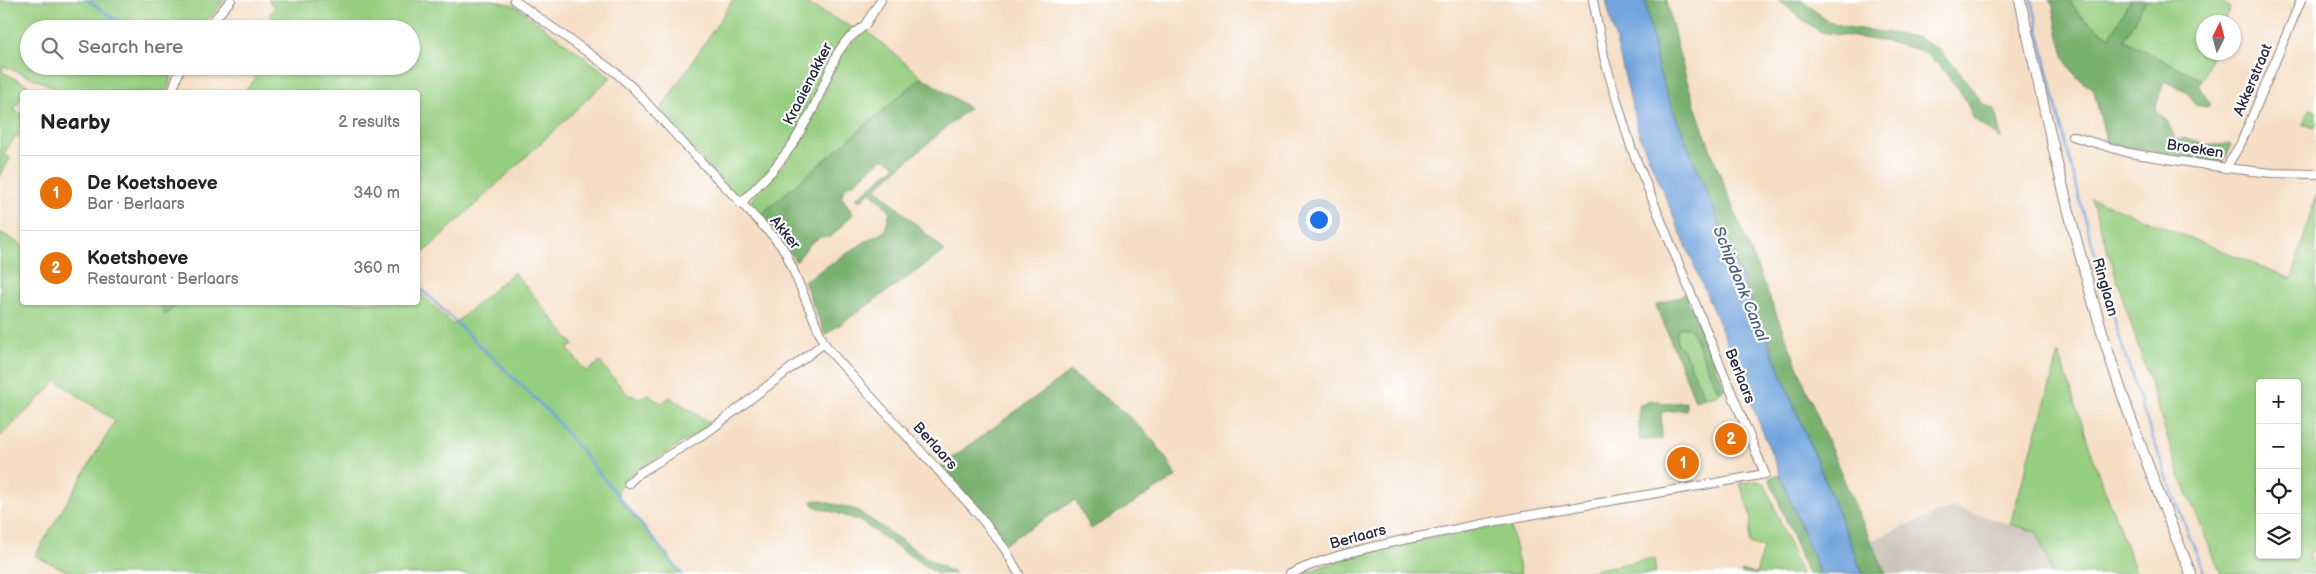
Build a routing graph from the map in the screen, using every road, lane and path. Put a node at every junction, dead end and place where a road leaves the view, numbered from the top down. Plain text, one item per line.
1 (231, 0) edge
2 (514, 0) edge
3 (880, 0) edge
4 (1593, 0) edge
5 (2020, 0) edge
6 (2301, 0) edge
7 (214, 20) edge
8 (177, 75) edge
9 (173, 90) edge
10 (2072, 136) dead end
11 (2226, 168) junction
12 (2316, 174) edge
13 (740, 204) junction
14 (824, 342) junction
15 (628, 484) dead end
16 (1019, 574) edge
17 (1290, 574) edge
18 (2191, 574) edge

1 - 7 street
2 - 13 street, Akker
3 - 13 street, Kraaienakker
4 - 17 street, Berlaars
5 - 18 main road, Ringlaan
6 - 11 street, Akkerstraat
8 - 9 street
10 - 11 street, Broeken
11 - 12 street, Broeken
13 - 14 street, Akker
14 - 15 street
14 - 16 street, Berlaars

